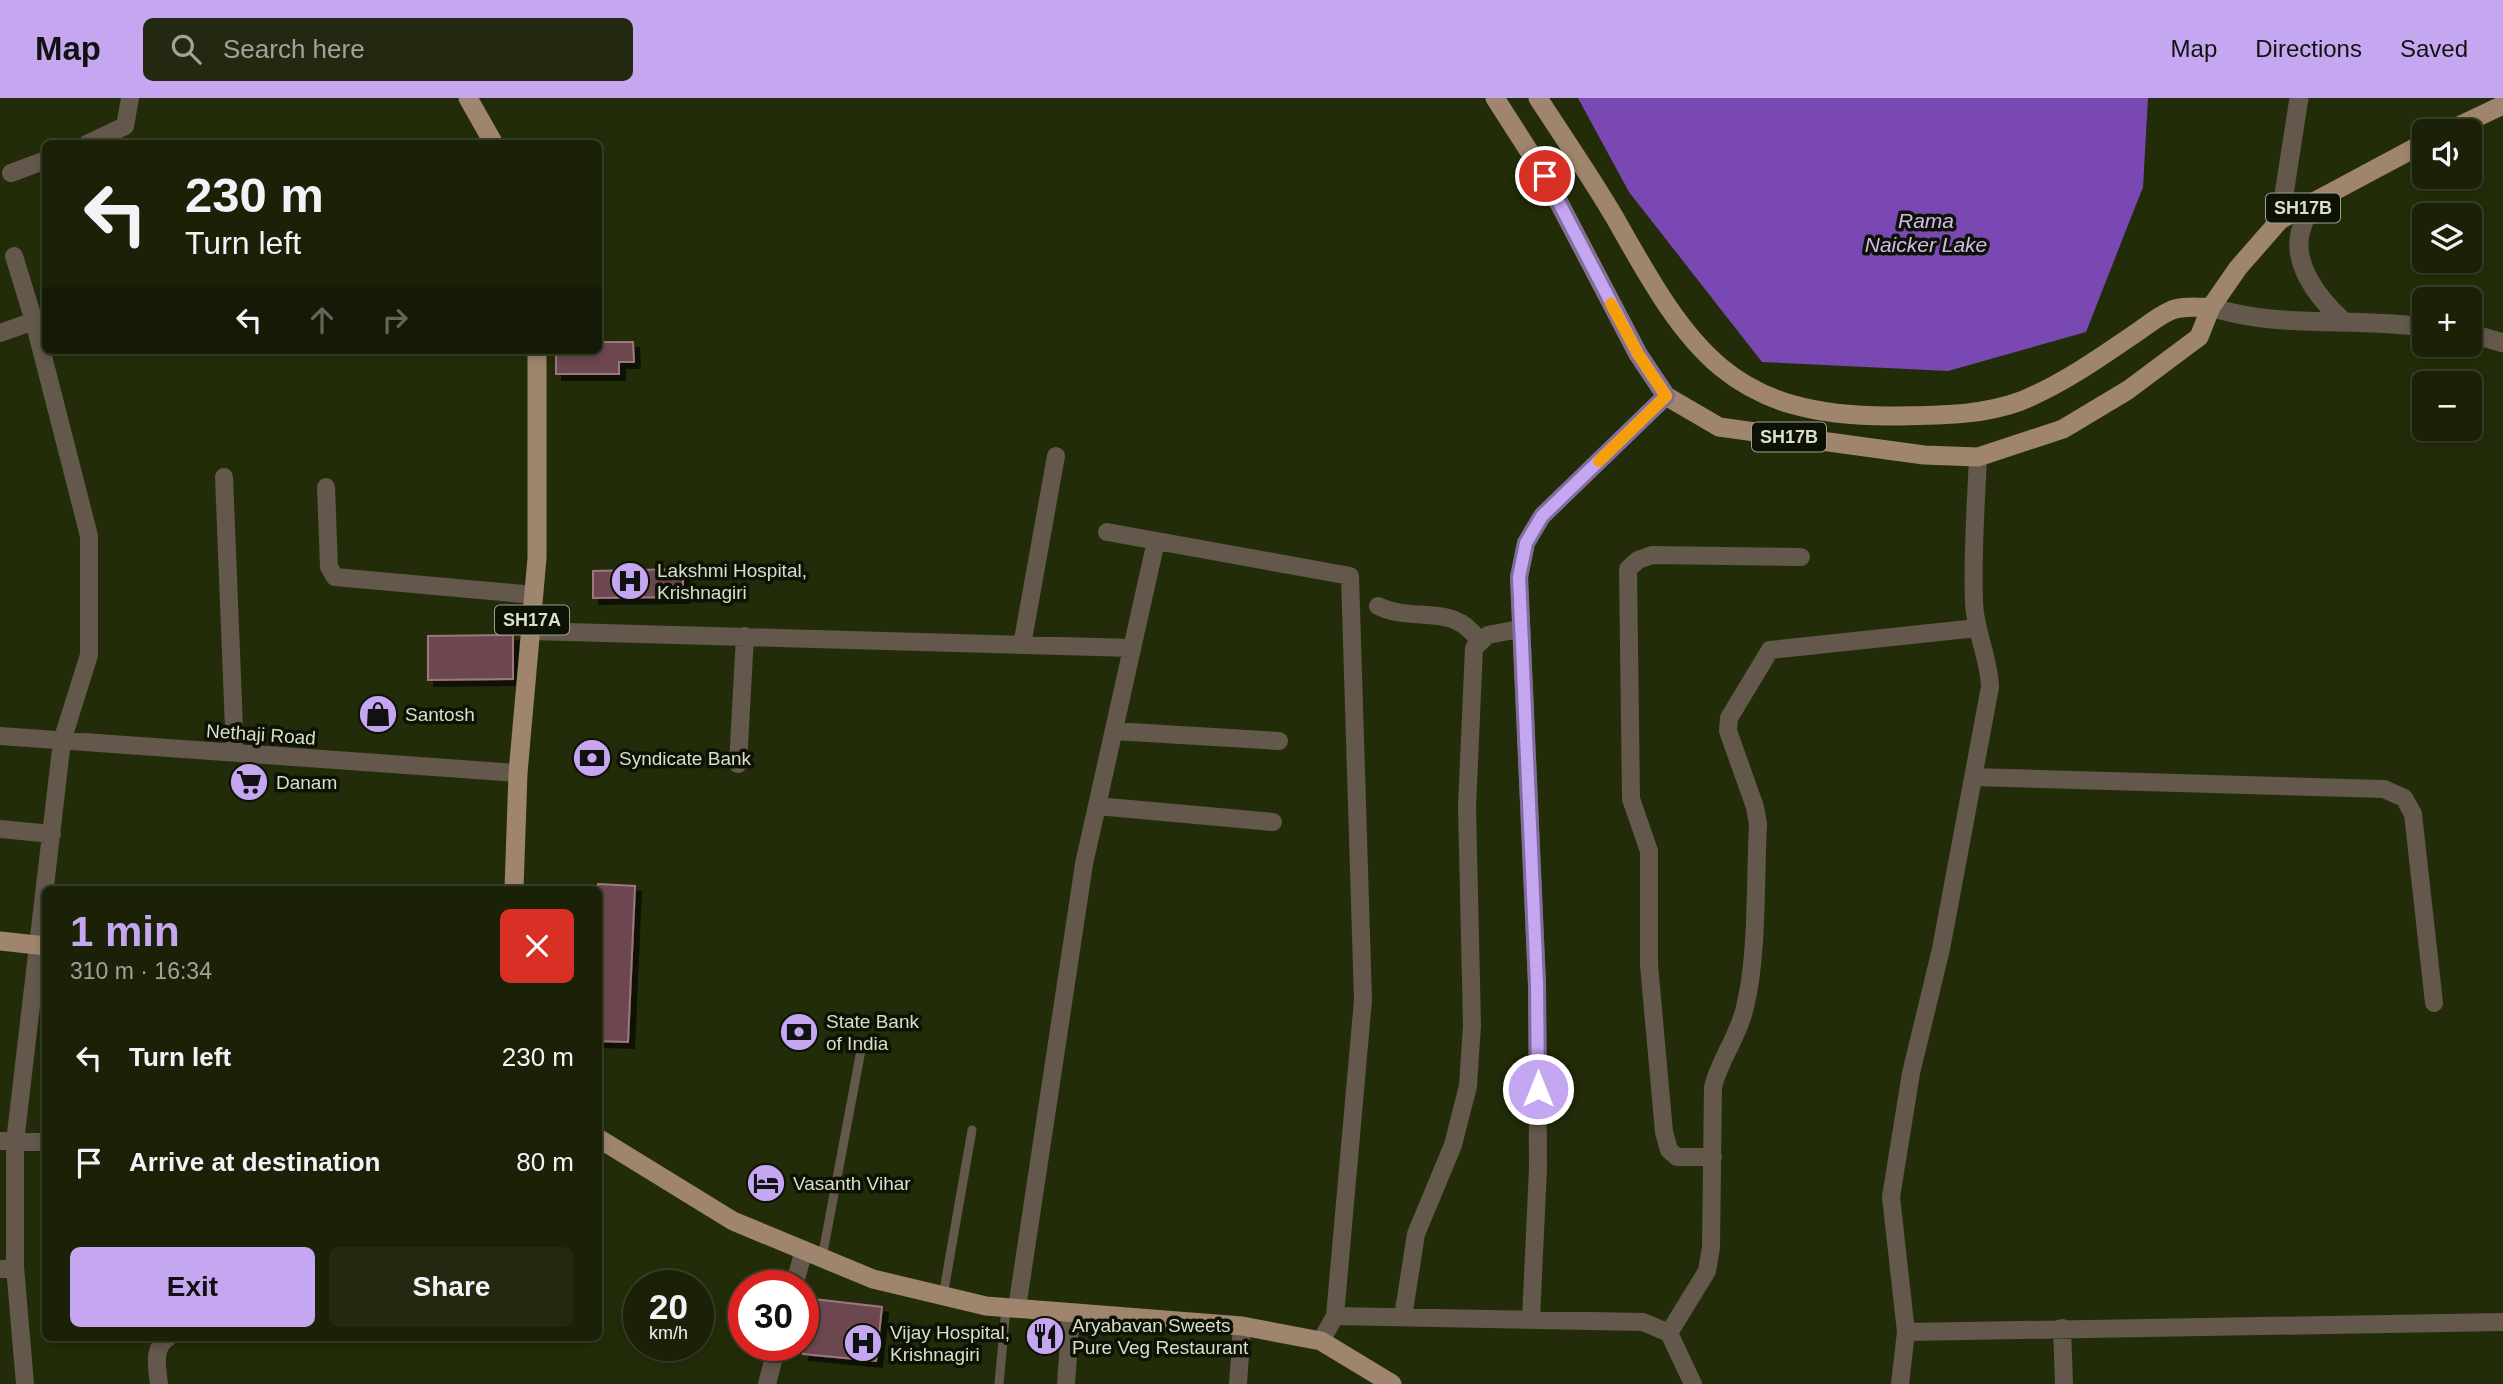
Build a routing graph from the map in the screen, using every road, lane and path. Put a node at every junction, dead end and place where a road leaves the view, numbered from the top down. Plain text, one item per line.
1 (130, 98) edge
2 (468, 98) edge
3 (1495, 98) edge
4 (1538, 98) edge
5 (2298, 98) edge
6 (2503, 105) edge
7 (2473, 119) edge
8 (95, 140) edge
9 (492, 140) edge
10 (2412, 149) edge
11 (42, 161) edge
12 (11, 173) dead end
13 (2318, 200) junction
14 (2280, 220) junction
15 (14, 256) dead end
16 (2211, 307) junction
17 (40, 319) edge
18 (2342, 320) junction
19 (2412, 326) edge
20 (0, 333) edge
21 (2482, 337) edge
22 (2503, 343) edge
23 (48, 354) edge
24 (537, 354) edge
25 (1666, 396) junction
26 (1056, 456) dead end
27 (1978, 457) junction
28 (225, 477) dead end
29 (326, 487) dead end
30 (1107, 532) dead end
31 (1156, 541) junction
32 (1801, 557) dead end
33 (534, 595) junction
34 (1378, 606) dead end
35 (1977, 628) junction
36 (1519, 629) junction
37 (531, 631) junction
38 (745, 636) junction
39 (1479, 641) junction
40 (1021, 645) junction
41 (1132, 648) junction
42 (1114, 732) junction
43 (0, 736) edge
44 (62, 741) junction
45 (1279, 741) dead end
46 (235, 753) junction
47 (738, 764) dead end
48 (518, 773) junction
49 (1973, 777) junction
50 (1097, 806) junction
51 (1273, 822) dead end
52 (0, 830) edge
53 (52, 834) junction
54 (47, 886) edge
55 (514, 886) edge
56 (0, 941) edge
57 (42, 945) edge
58 (2434, 1003) dead end
59 (862, 1045) dead end
60 (972, 1130) dead end
61 (602, 1140) edge
62 (8, 1142) edge
63 (42, 1142) edge
64 (1713, 1157) junction
65 (813, 1254) junction
66 (8, 1268) edge
67 (804, 1270) edge
68 (943, 1296) junction
69 (1012, 1308) junction
70 (1071, 1312) junction
71 (1335, 1316) junction
72 (1403, 1317) junction
73 (1531, 1319) junction
74 (2503, 1322) edge
75 (1242, 1326) junction
76 (2062, 1328) junction
77 (1906, 1332) junction
78 (1669, 1333) junction
79 (165, 1341) edge
80 (1321, 1341) junction
81 (773, 1361) edge
82 (25, 1384) edge
83 (159, 1384) edge
84 (767, 1384) edge
85 (999, 1384) edge
86 (1066, 1384) edge
87 (1238, 1384) edge
88 (1392, 1384) edge
89 (1693, 1384) edge
90 (1900, 1384) edge
91 (2064, 1384) edge

1 - 8 street
2 - 9 main road
3 - 25 main road, SH17B
4 - 16 main road, SH17B
5 - 14 street
6 - 7 main road
10 - 13 main road, SH17B
11 - 12 street
13 - 14 main road, SH17B
13 - 18 street
14 - 16 main road, SH17B
15 - 17 street
16 - 18 street
16 - 27 main road, SH17B
17 - 20 street
18 - 19 street
21 - 22 street
23 - 44 street
24 - 33 main road, SH17A
25 - 27 main road, SH17B
25 - 36 street
26 - 40 street
27 - 35 street
28 - 46 street
29 - 33 street
30 - 31 street
31 - 41 street
31 - 71 street
32 - 64 street
33 - 37 main road, SH17A
34 - 39 street
35 - 49 street
35 - 64 street
36 - 39 street
36 - 73 street
37 - 38 street
37 - 48 main road, SH17A
38 - 40 street
38 - 47 street
39 - 72 street
40 - 41 street
41 - 42 street
42 - 45 street
42 - 50 street
43 - 44 street, Nethaji Road
44 - 46 street, Nethaji Road
44 - 53 street
46 - 48 street, Nethaji Road
48 - 55 main road, SH17A
49 - 58 street
49 - 77 street
50 - 51 street
50 - 69 street
52 - 53 street
53 - 54 street
56 - 57 main road
57 - 62 street
59 - 65 lane
60 - 68 lane
61 - 65 main road
62 - 63 street
62 - 66 street
64 - 78 street
65 - 67 street
65 - 68 main road
66 - 82 street
68 - 69 main road
69 - 70 main road
69 - 85 lane
70 - 75 main road
70 - 86 street
71 - 72 street
71 - 80 street
72 - 73 street
73 - 78 street
74 - 76 street
75 - 80 main road
75 - 87 street
76 - 77 street
76 - 91 street
77 - 90 street
78 - 89 street
79 - 83 street
80 - 88 main road
81 - 84 street

